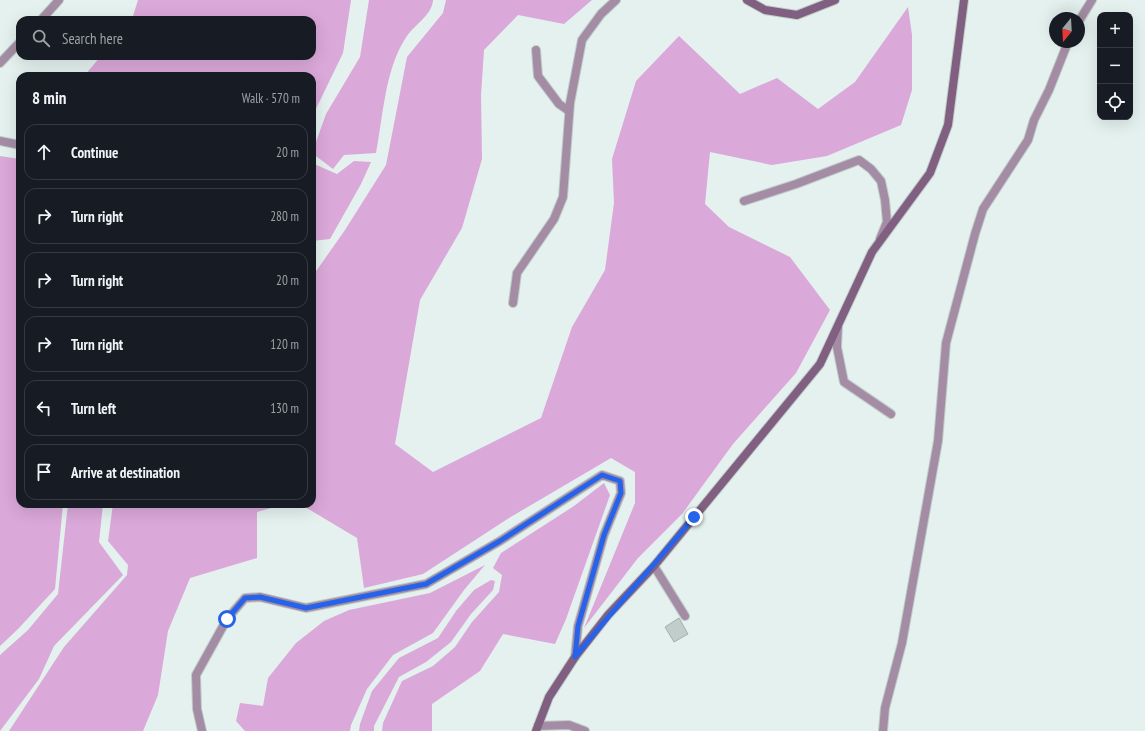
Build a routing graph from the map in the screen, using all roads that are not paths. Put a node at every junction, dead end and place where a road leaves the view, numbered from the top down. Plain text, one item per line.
1 (59, 0) edge
2 (616, 0) edge
3 (747, 0) edge
4 (835, 0) edge
5 (964, 0) edge
6 (1092, 0) edge
7 (1085, 12) edge
8 (45, 16) edge
9 (16, 46) edge
10 (1066, 48) edge
11 (0, 50) edge
12 (536, 50) dead end
13 (2, 61) edge
14 (569, 110) junction
15 (0, 141) edge
16 (16, 143) edge
17 (744, 201) dead end
18 (878, 244) junction
19 (513, 303) dead end
20 (838, 326) junction
21 (891, 414) dead end
22 (654, 566) junction
23 (686, 616) dead end
24 (575, 657) junction
25 (537, 729) edge
26 (202, 731) edge
27 (585, 731) edge
28 (883, 731) edge

1 - 8 street
2 - 14 street
3 - 4 street
5 - 18 street
6 - 7 street
9 - 13 street
10 - 28 street
11 - 13 street
12 - 14 street
14 - 19 street
15 - 16 street
17 - 18 street
18 - 20 street
20 - 21 street
20 - 22 street
22 - 23 street
22 - 24 street
24 - 25 street
24 - 26 street
25 - 27 street

